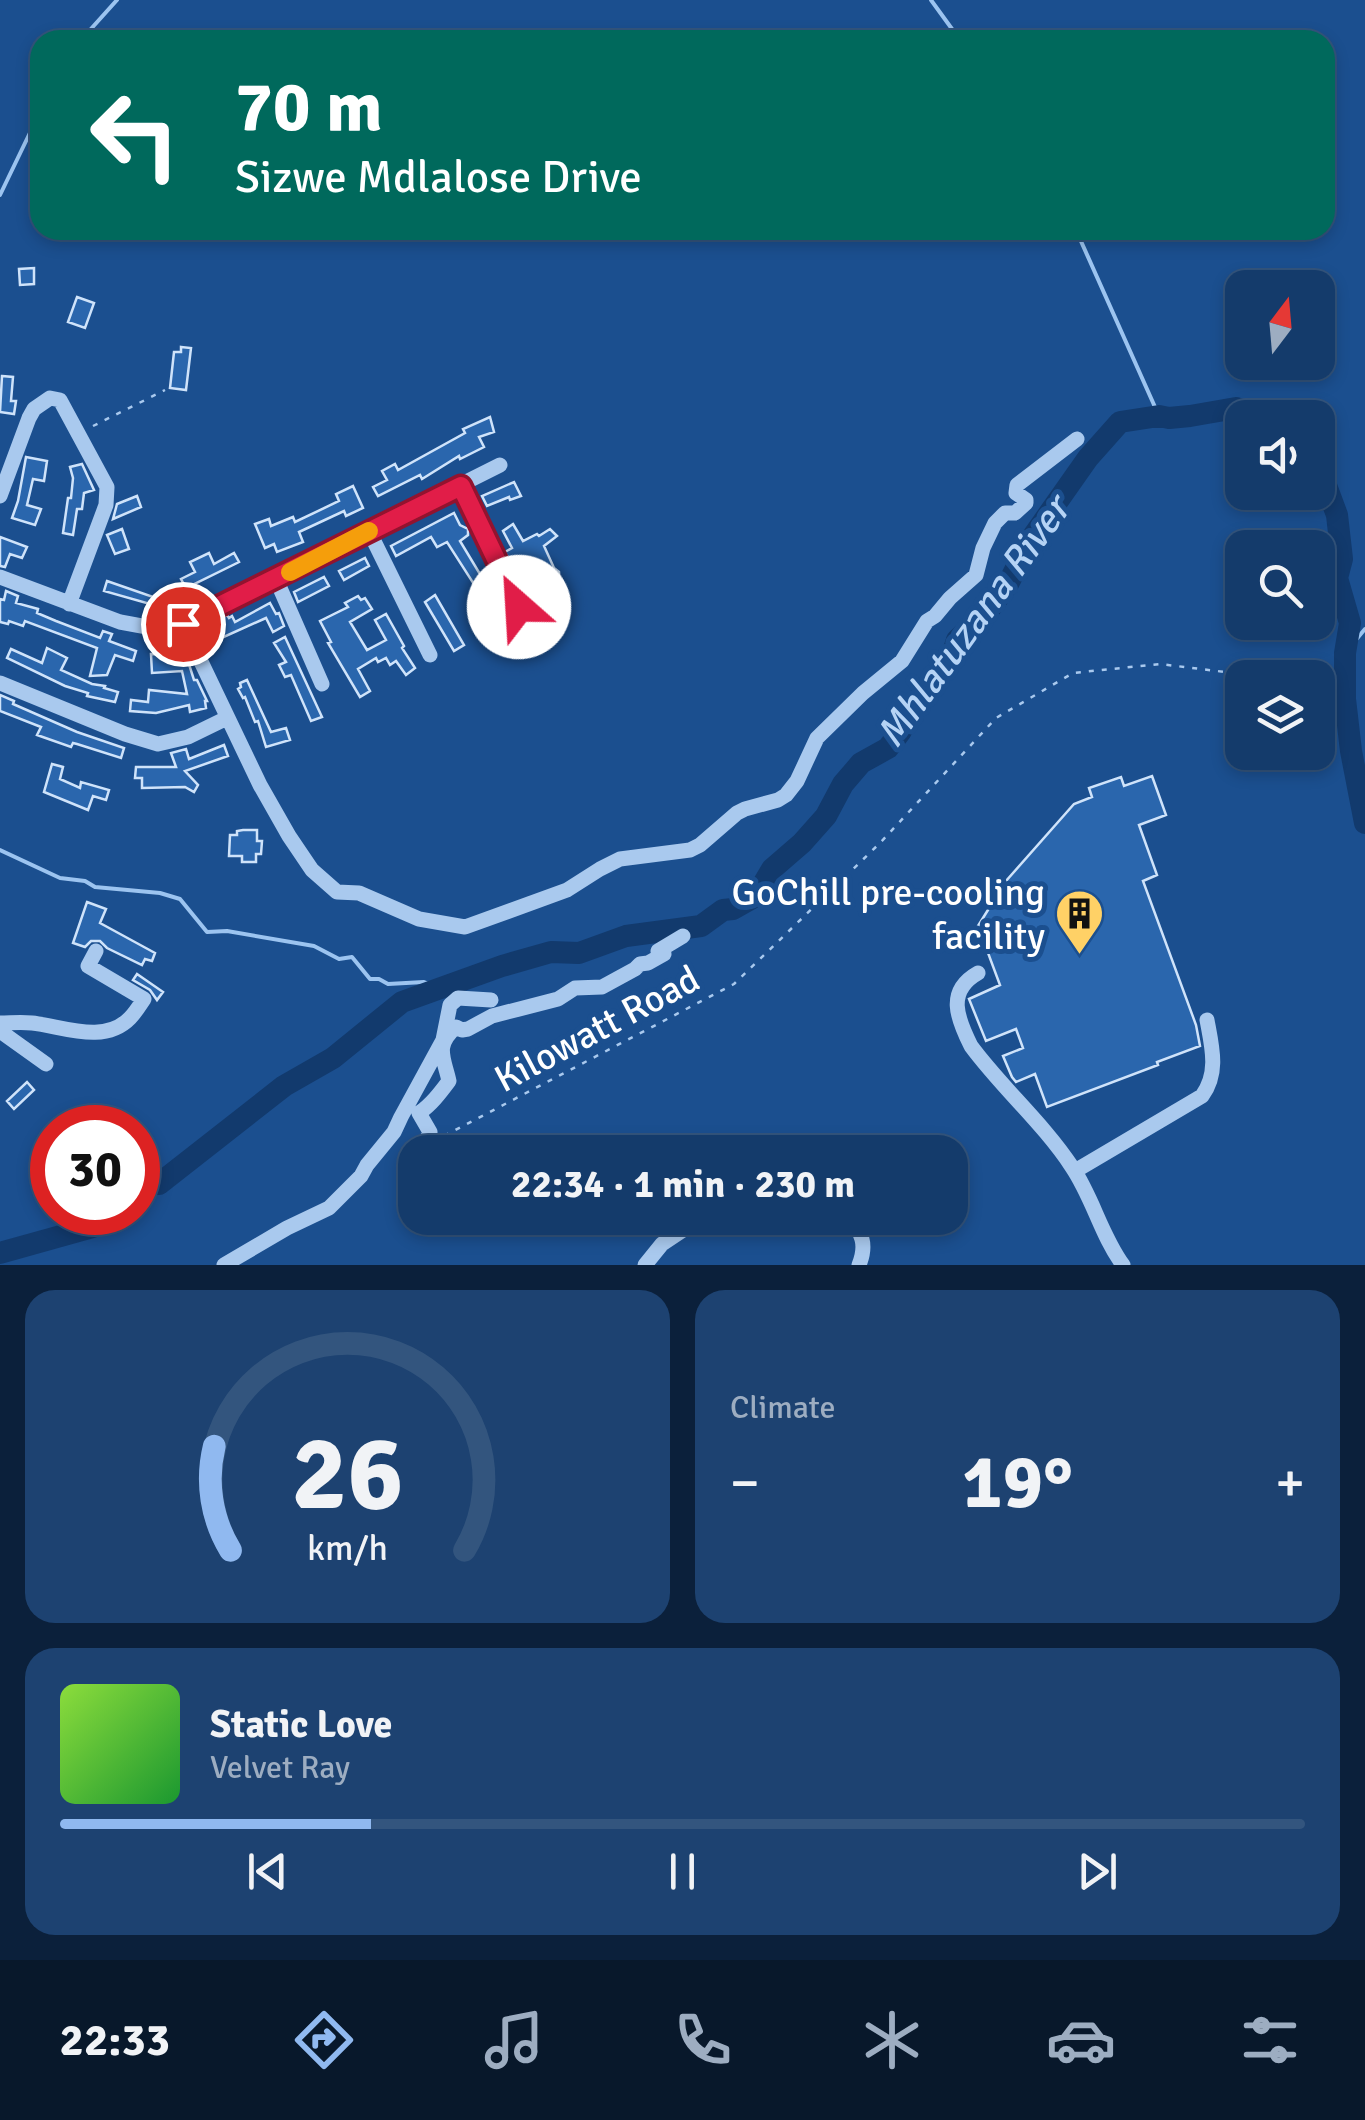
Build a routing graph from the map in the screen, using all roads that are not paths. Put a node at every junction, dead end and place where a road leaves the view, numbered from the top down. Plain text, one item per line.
1 (1076, 439) dead end
2 (500, 465) dead end
3 (461, 486) junction
4 (0, 496) edge
5 (368, 531) junction
6 (0, 577) edge
7 (276, 579) junction
8 (68, 604) junction
9 (519, 607) dead end
10 (183, 624) junction
11 (430, 656) dead end
12 (0, 683) edge
13 (322, 684) dead end
14 (227, 718) junction
15 (683, 936) dead end
16 (96, 951) dead end
17 (978, 973) dead end
18 (491, 1000) dead end
19 (1207, 1020) dead end
20 (0, 1023) edge
21 (0, 1030) edge
22 (444, 1040) junction
23 (46, 1064) dead end
24 (429, 1135) edge
25 (1075, 1171) junction
26 (676, 1235) edge
27 (861, 1235) edge
28 (224, 1265) edge
29 (645, 1265) edge
30 (859, 1265) edge
31 (1123, 1265) edge

1 - 14 street
2 - 3 street
3 - 5 street
3 - 9 street
4 - 8 street
5 - 7 street
5 - 11 street
6 - 8 street
7 - 10 street
7 - 13 street
8 - 10 street
10 - 14 street
12 - 14 street
15 - 22 street
16 - 20 street
17 - 25 street
18 - 22 street
19 - 25 street
21 - 23 street
22 - 24 street
22 - 28 street
25 - 31 street
26 - 29 street
27 - 30 street

